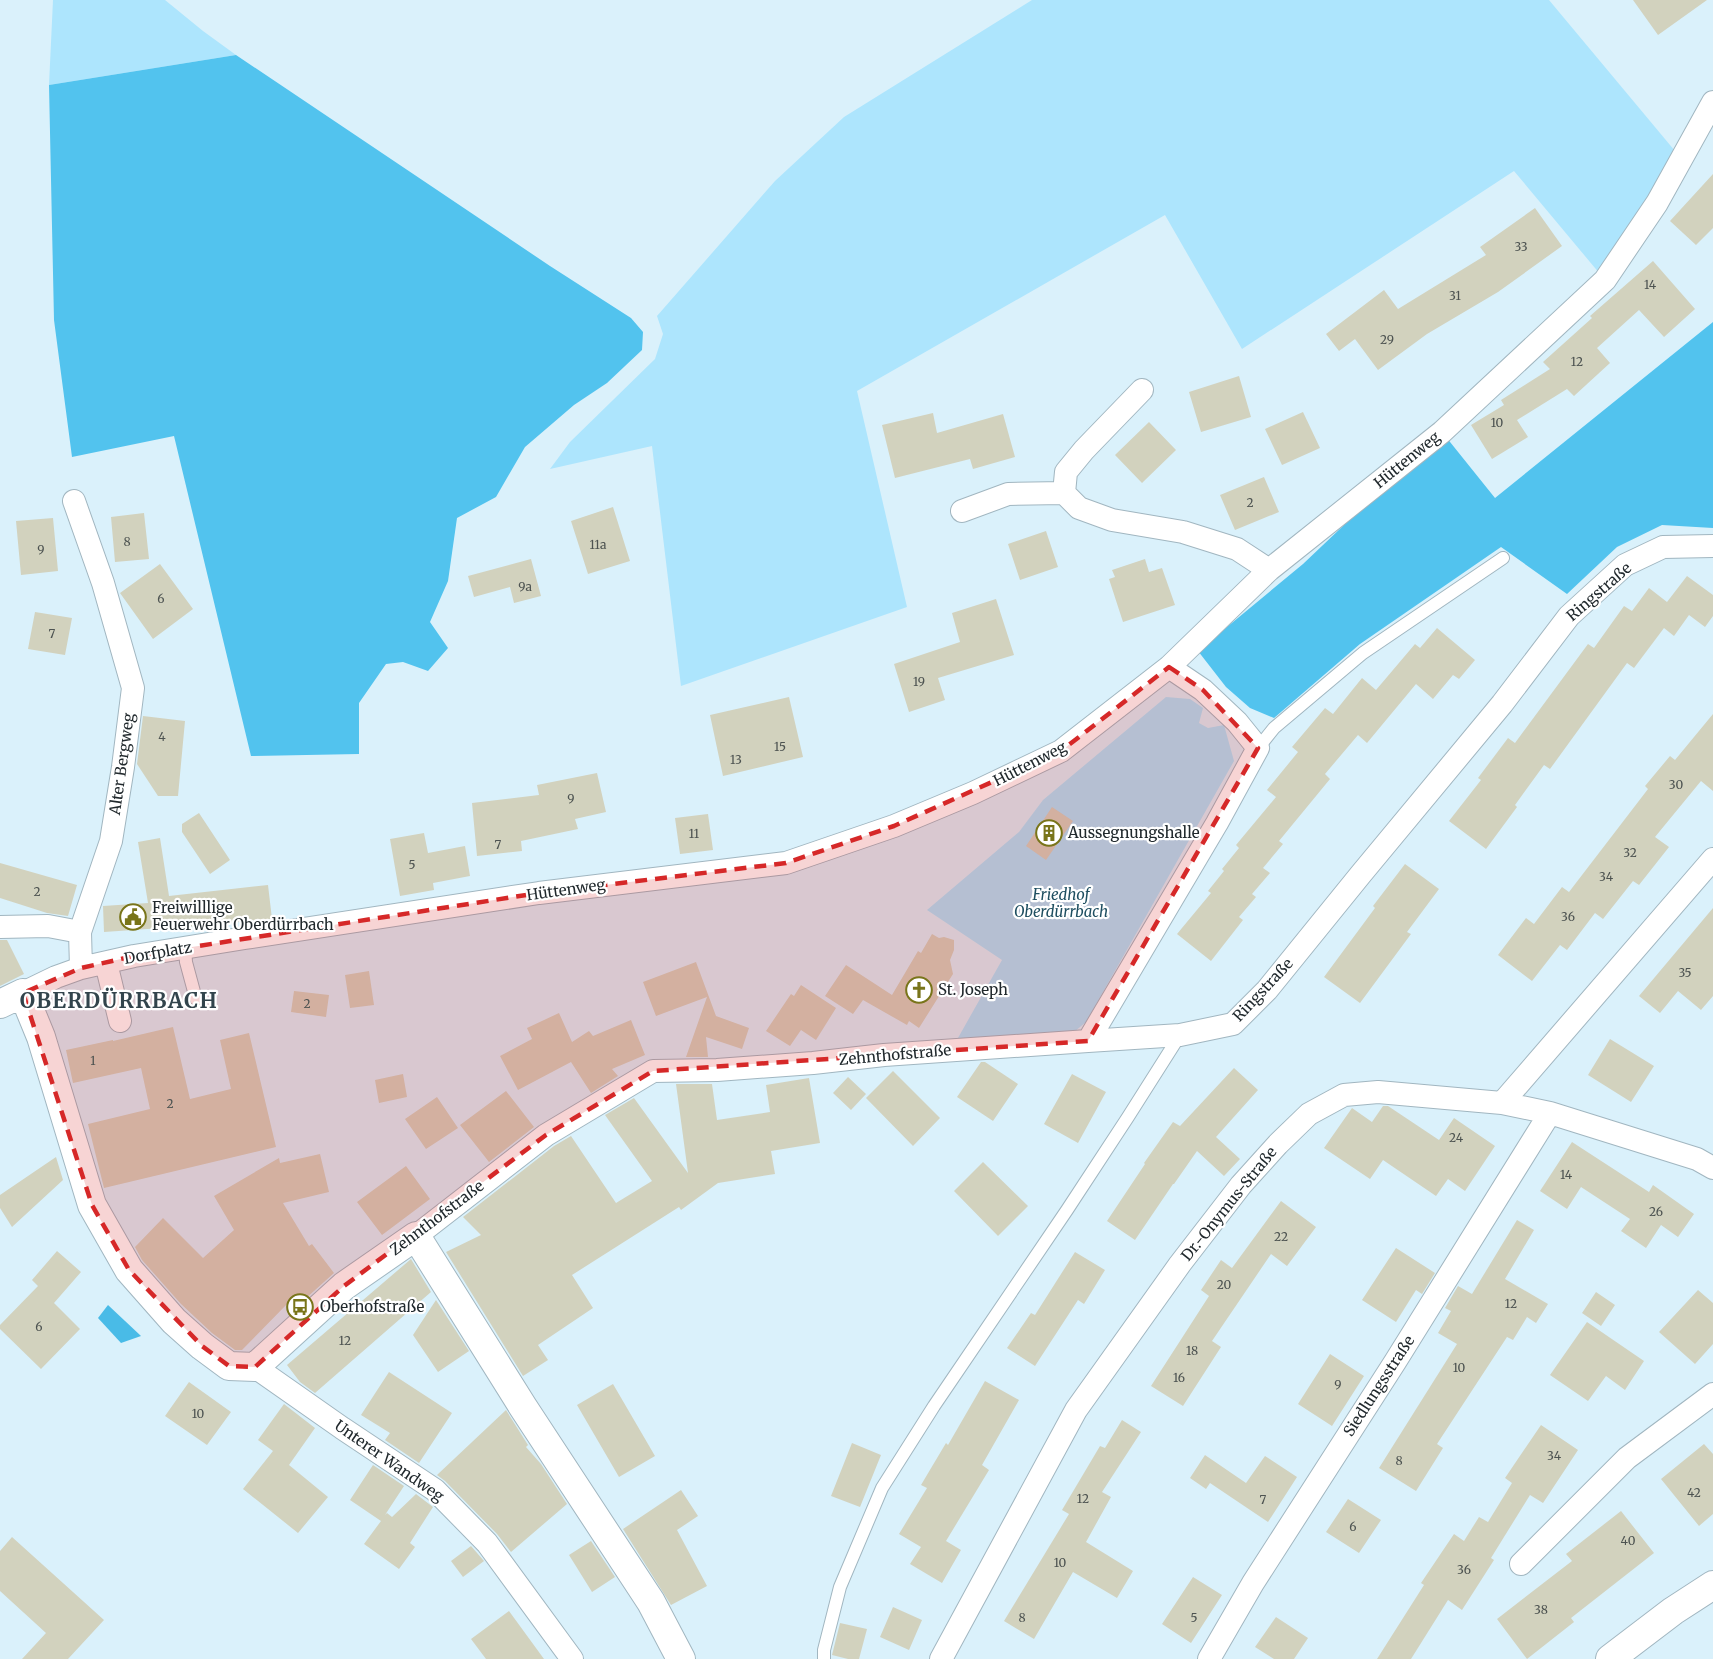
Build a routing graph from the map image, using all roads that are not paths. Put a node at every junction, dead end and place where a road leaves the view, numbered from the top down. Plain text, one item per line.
1 (1713, 102) edge
2 (1142, 390) dead end
3 (1064, 493) junction
4 (74, 501) dead end
5 (962, 511) dead end
6 (1713, 546) edge
7 (1503, 558) dead end
8 (1269, 570) junction
9 (1169, 667) junction
10 (1258, 748) junction
11 (1713, 860) edge
12 (0, 927) edge
13 (80, 932) junction
14 (244, 938) joint
15 (185, 948) junction
16 (106, 963) junction
17 (81, 968) junction
18 (12, 999) edge
19 (196, 999) dead end
20 (120, 1021) dead end
21 (1180, 1035) junction
22 (1088, 1041) junction
23 (1502, 1103) junction
24 (1550, 1113) junction
25 (1713, 1168) edge
26 (416, 1236) junction
27 (255, 1366) junction
28 (1713, 1394) edge
29 (1521, 1564) dead end
30 (1713, 1585) edge
31 (572, 1659) edge
32 (681, 1659) edge
33 (824, 1659) edge
34 (940, 1659) edge
35 (1209, 1659) edge
36 (1610, 1659) edge

1 - 8 street, Hüttenweg
2 - 3 street
3 - 5 street
3 - 8 street
4 - 13 street, Alter Bergweg
6 - 21 street, Ringstraße
7 - 10 lane
8 - 9 street, Hüttenweg
9 - 10 street
9 - 14 street, Hüttenweg
10 - 22 street
11 - 23 street
12 - 13 street
13 - 17 street, Alter Bergweg
14 - 15 street, Dorfplatz
15 - 16 street, Dorfplatz
15 - 19 lane
16 - 17 street, Dorfplatz
16 - 20 street, Dorfplatz
17 - 18 street
18 - 27 street
21 - 22 street, Ringstraße
21 - 33 lane
22 - 26 street, Zehnthofstraße
23 - 24 street, Dr.-Onymus-Straße
23 - 34 street, Dr.-Onymus-Straße
24 - 25 street, Dr.-Onymus-Straße
24 - 35 street, Siedlungsstraße
26 - 27 street, Zehnthofstraße
26 - 32 street
27 - 31 street, Unterer Wandweg
28 - 29 street
30 - 36 street

